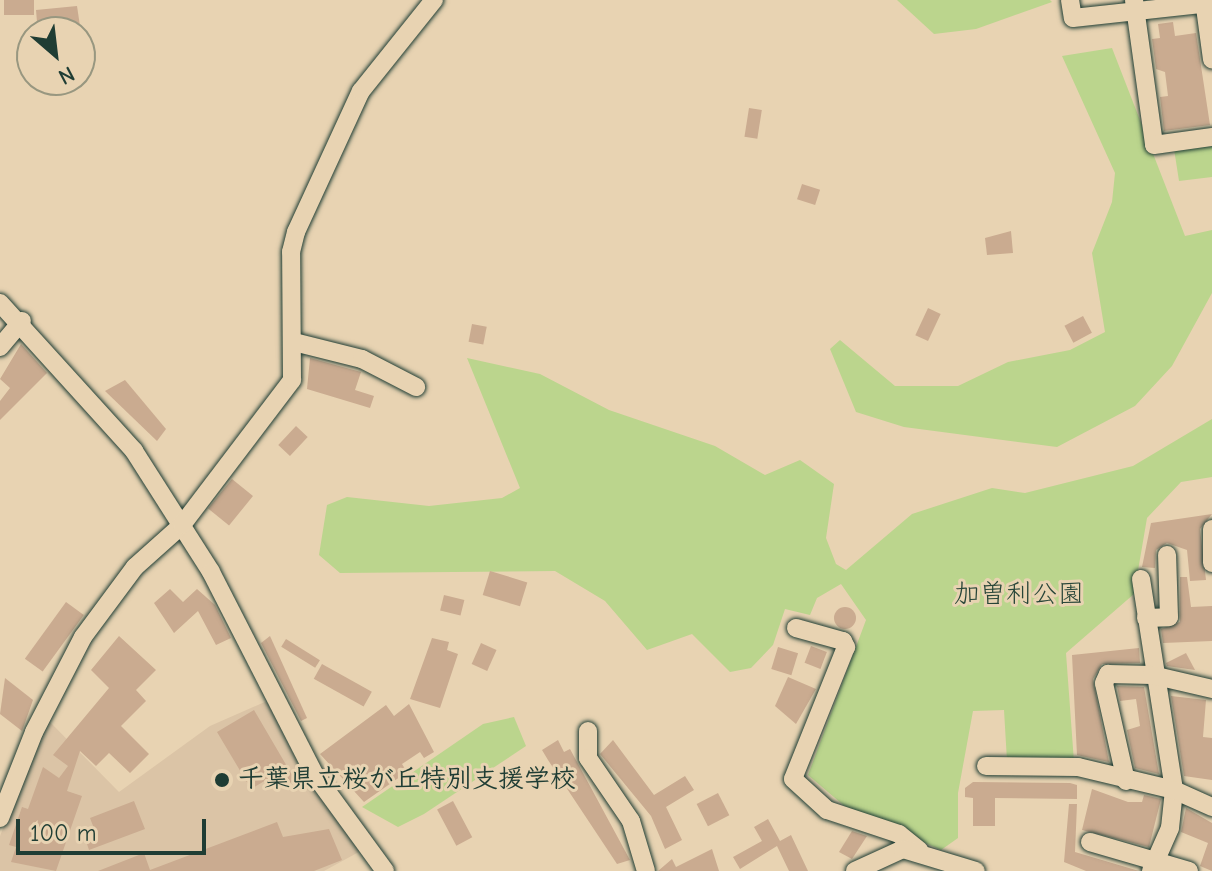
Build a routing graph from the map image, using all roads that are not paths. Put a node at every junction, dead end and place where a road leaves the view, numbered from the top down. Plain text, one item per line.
1 (434, 0) edge
2 (1070, 0) edge
3 (1207, 3) edge
4 (1135, 6) edge
5 (1212, 59) edge
6 (1212, 137) edge
7 (0, 303) edge
8 (22, 321) junction
9 (294, 342) junction
10 (0, 347) edge
11 (416, 387) dead end
12 (182, 525) junction
13 (1212, 529) edge
14 (1167, 555) dead end
15 (1212, 563) edge
16 (1141, 579) dead end
17 (1146, 618) junction
18 (796, 628) dead end
19 (1152, 675) junction
20 (1212, 689) edge
21 (588, 731) dead end
22 (986, 766) dead end
23 (1126, 781) junction
24 (1174, 790) junction
25 (1212, 807) edge
26 (0, 818) edge
27 (1090, 842) dead end
28 (919, 850) junction
29 (1155, 864) edge
30 (385, 871) edge
31 (646, 871) edge
32 (855, 871) edge
33 (976, 871) edge
34 (1189, 871) edge

1 - 9 street
2 - 4 street
3 - 4 street
3 - 5 street
4 - 6 street
7 - 8 street
8 - 10 street
8 - 12 street
9 - 11 street
9 - 12 street
12 - 26 street
12 - 30 street
13 - 15 street
14 - 17 street
16 - 17 street
17 - 19 street
18 - 28 street
19 - 20 street
19 - 23 street
19 - 24 street
21 - 31 street
22 - 23 street
23 - 24 street
24 - 25 street
24 - 29 street
27 - 29 street
28 - 32 street
28 - 33 street
29 - 34 street

